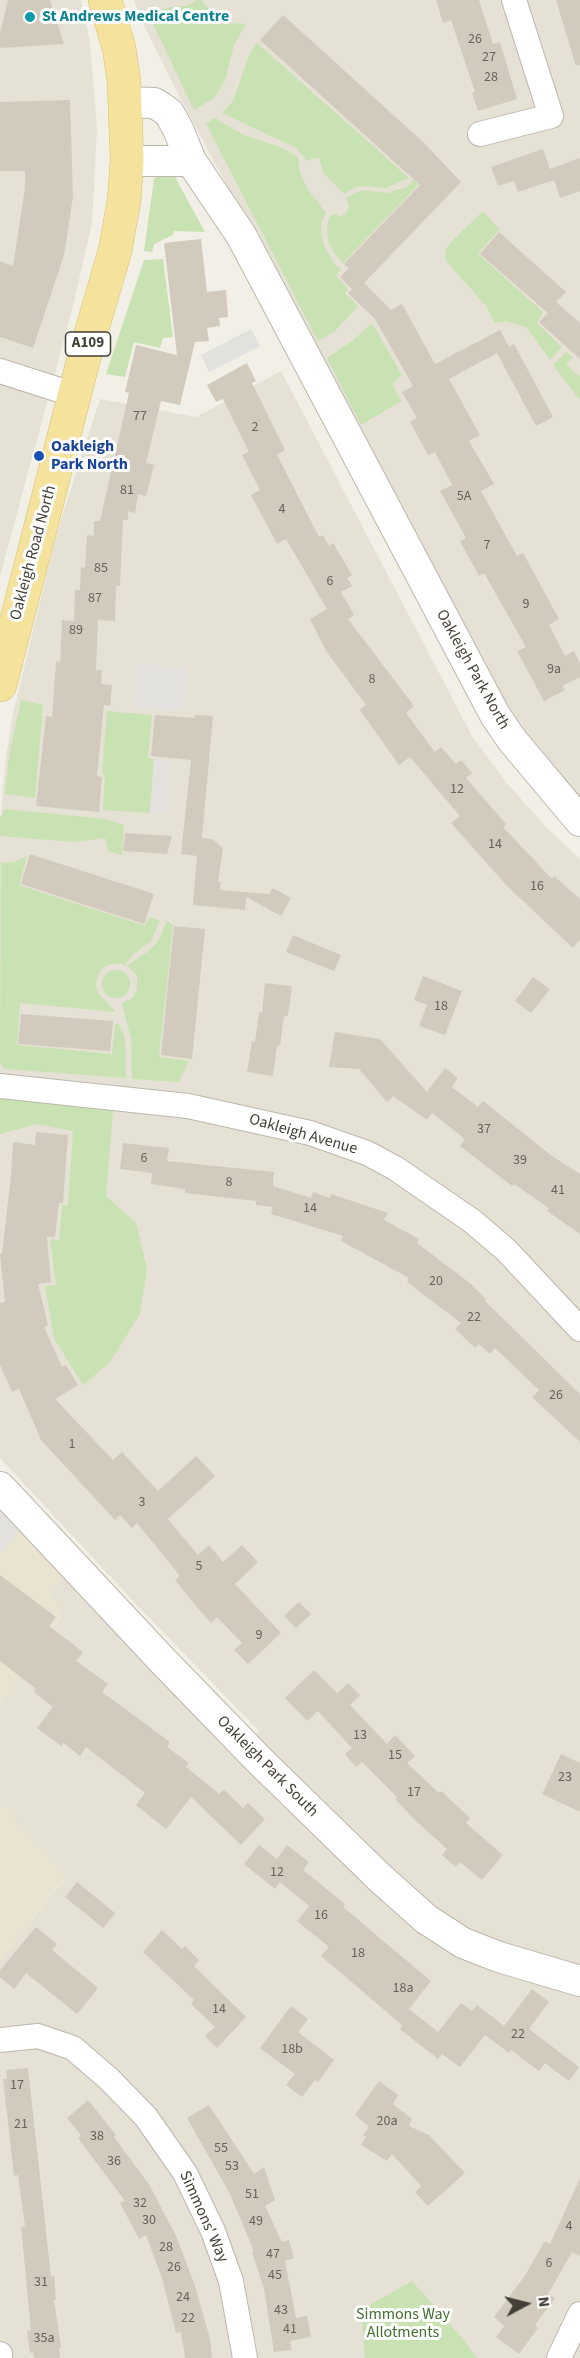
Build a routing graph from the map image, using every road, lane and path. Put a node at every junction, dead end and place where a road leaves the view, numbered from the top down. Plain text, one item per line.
1 (105, 0) edge
2 (514, 0) edge
3 (125, 102) junction
4 (480, 134) dead end
5 (188, 152) junction
6 (127, 161) junction
7 (0, 371) edge
8 (75, 395) junction
9 (0, 685) edge
10 (580, 821) edge
11 (0, 1086) edge
12 (580, 1329) edge
13 (0, 1487) edge
14 (580, 1981) edge
15 (0, 2040) edge
16 (580, 2314) edge
17 (245, 2358) edge
18 (559, 2358) edge

1 - 3 main road, Oakleigh Road North / A109
2 - 4 street
3 - 5 street, Oakleigh Park North
3 - 6 main road, Oakleigh Road North / A109
5 - 6 street
5 - 10 street, Oakleigh Park North
6 - 8 main road, Oakleigh Road North / A109
7 - 8 street
8 - 9 main road, Oakleigh Road North / A109
11 - 12 street, Oakleigh Avenue
13 - 14 street, Oakleigh Park South
15 - 17 street, Simmons' Way
16 - 18 street

